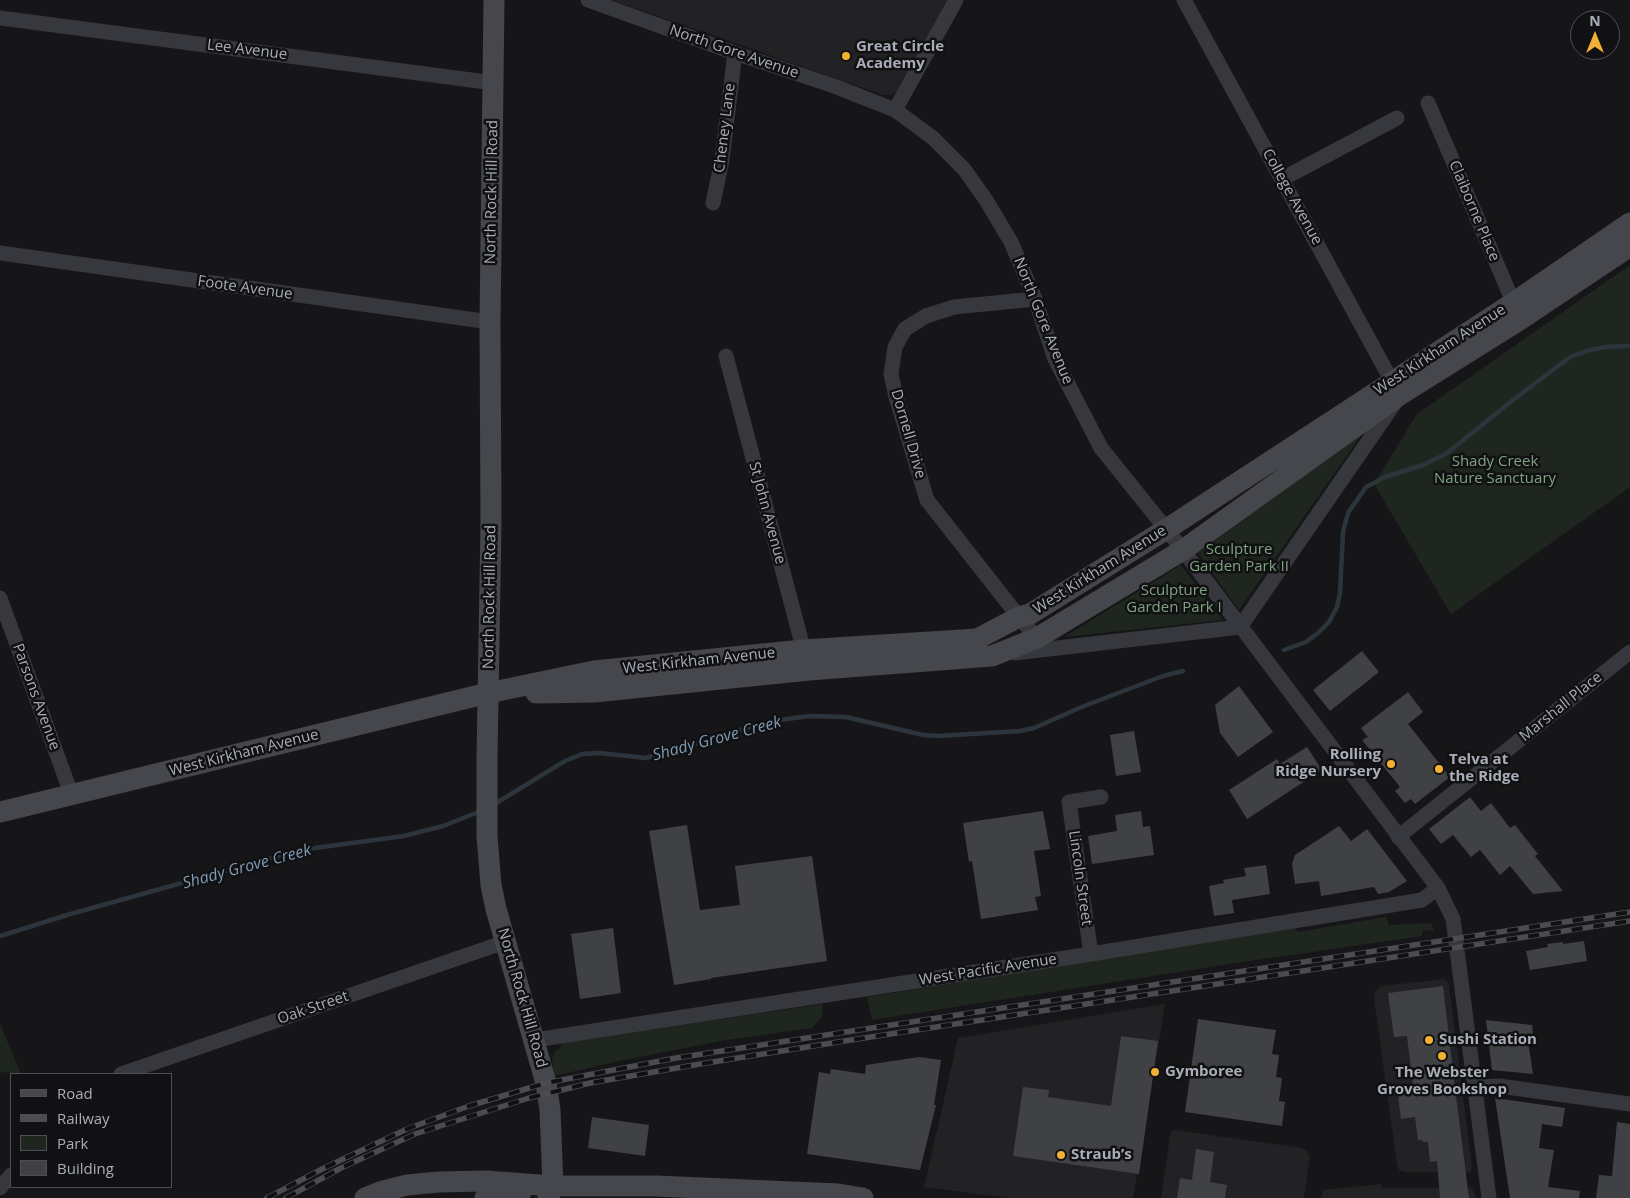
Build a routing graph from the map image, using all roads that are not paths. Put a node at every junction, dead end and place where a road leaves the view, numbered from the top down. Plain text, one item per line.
1 (494, 0) edge
2 (588, 0) edge
3 (956, 0) edge
4 (1184, 0) edge
5 (0, 18) edge
6 (735, 53) junction
7 (494, 83) junction
8 (1428, 104) dead end
9 (895, 110) junction
10 (1397, 118) dead end
11 (1282, 179) junction
12 (713, 203) dead end
13 (1630, 223) edge
14 (1630, 246) edge
15 (0, 253) edge
16 (1035, 299) junction
17 (1517, 311) junction
18 (490, 322) junction
19 (726, 356) dead end
20 (1396, 388) junction
21 (1167, 529) junction
22 (1183, 550) junction
23 (0, 598) edge
24 (1019, 617) junction
25 (1240, 627) junction
26 (1037, 638) junction
27 (1630, 652) edge
28 (992, 656) junction
29 (806, 660) junction
30 (488, 693) junction
31 (72, 796) junction
32 (1101, 796) dead end
33 (0, 812) edge
34 (1398, 837) junction
35 (1438, 888) junction
36 (505, 942) junction
37 (1091, 954) junction
38 (535, 1040) junction
39 (124, 1073) edge
40 (1474, 1087) junction
41 (1630, 1104) edge
42 (10, 1177) edge
43 (0, 1188) edge
44 (550, 1192) edge
45 (838, 1196) edge
46 (364, 1198) edge
47 (485, 1198) edge
48 (863, 1198) edge
49 (1489, 1198) edge

1 - 7 street, North Rock Hill Road
2 - 6 street, North Gore Avenue
3 - 9 street
4 - 11 street, College Avenue
5 - 7 street, Lee Avenue
6 - 9 street, North Gore Avenue
6 - 12 street, Cheney Lane
7 - 18 street, North Rock Hill Road
8 - 17 street, Claiborne Place
9 - 16 street, North Gore Avenue
10 - 11 street
11 - 20 street, College Avenue
13 - 17 street, West Kirkham Avenue
14 - 17 street, West Kirkham Avenue
15 - 18 street, Foote Avenue
16 - 21 street, North Gore Avenue
16 - 24 street, Dornell Drive
17 - 20 street, West Kirkham Avenue
18 - 30 street, North Rock Hill Road
19 - 29 street, St John Avenue
20 - 21 street, West Kirkham Avenue
20 - 22 street, West Kirkham Avenue
20 - 25 street
21 - 22 street, North Gore Avenue
21 - 24 street, West Kirkham Avenue
22 - 25 street, North Gore Avenue
22 - 26 street, West Kirkham Avenue
23 - 31 street, Parsons Avenue
24 - 26 street, Dornell Drive
24 - 29 street, West Kirkham Avenue
25 - 28 street
25 - 34 street, North Gore Avenue
26 - 28 street, West Kirkham Avenue
27 - 34 street, Marshall Place
28 - 29 street, West Kirkham Avenue
29 - 30 street, West Kirkham Avenue
30 - 31 street, West Kirkham Avenue
30 - 36 street, North Rock Hill Road
31 - 33 street, West Kirkham Avenue
32 - 37 street, Lincoln Street
34 - 35 street, North Gore Avenue
35 - 37 street, West Pacific Avenue
35 - 40 street, North Gore Avenue
36 - 38 street, North Rock Hill Road
36 - 39 street, Oak Street
37 - 38 street, West Pacific Avenue
38 - 44 street, North Rock Hill Road
40 - 41 street
40 - 49 street, North Gore Avenue
42 - 43 street
44 - 45 street
44 - 46 street
44 - 47 street
45 - 48 street

